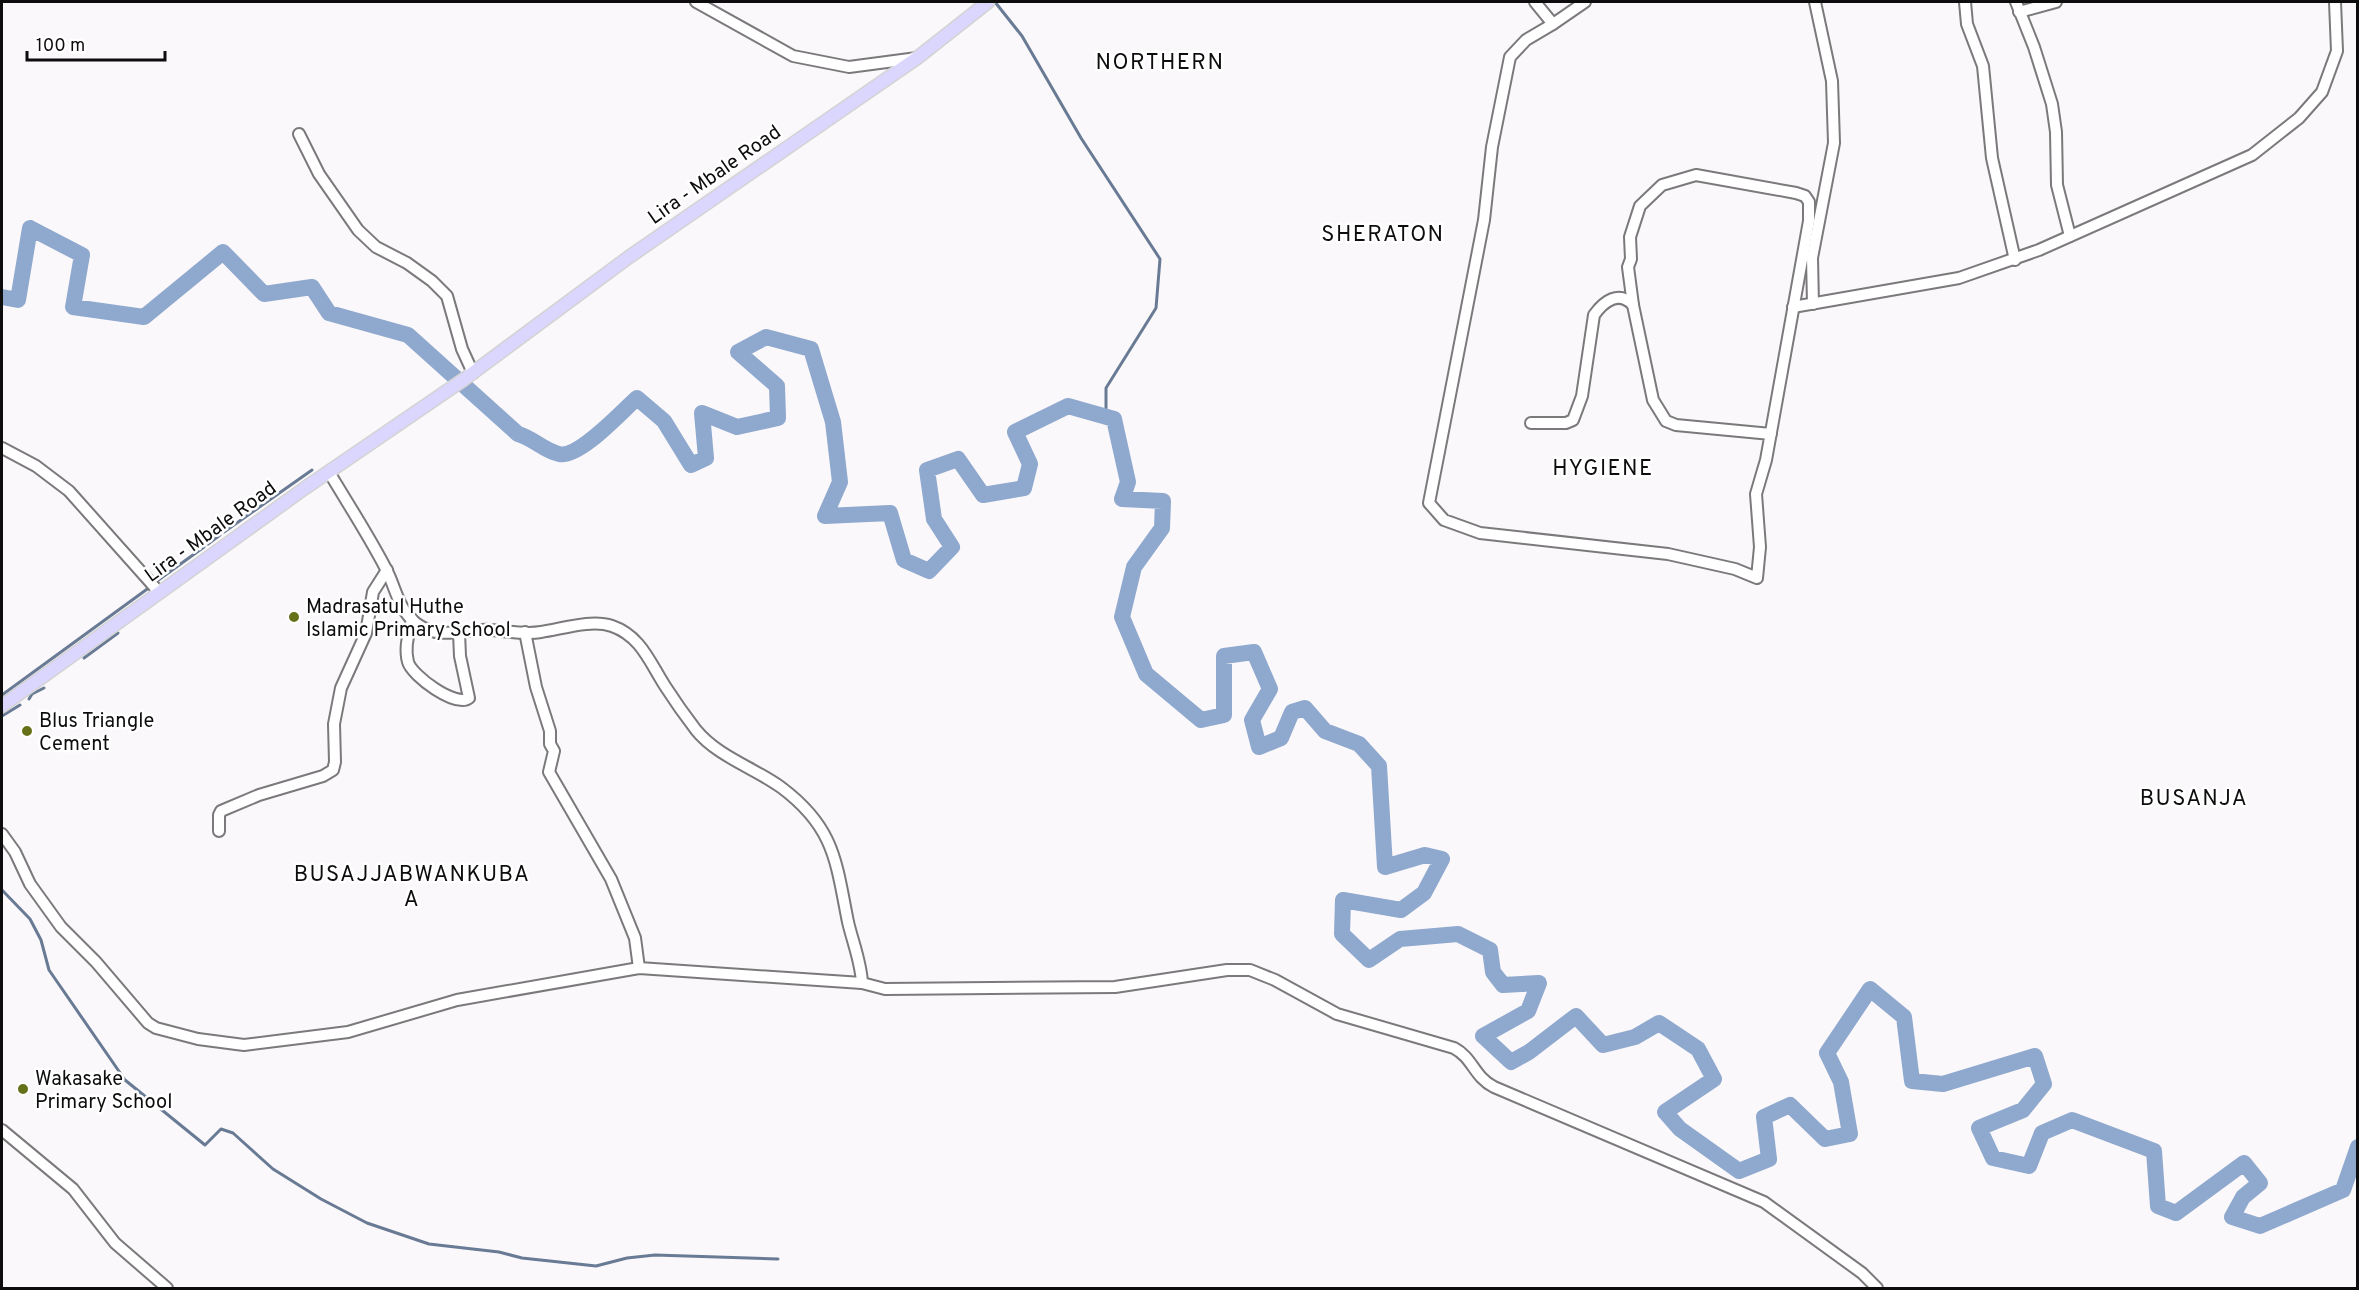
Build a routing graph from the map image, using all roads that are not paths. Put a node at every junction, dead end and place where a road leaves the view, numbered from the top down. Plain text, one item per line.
1 (696, 2) edge
2 (988, 2) edge
3 (1535, 2) edge
4 (1585, 2) edge
5 (1815, 2) edge
6 (1965, 2) edge
7 (2056, 2) edge
8 (2335, 2) edge
9 (2018, 7) edge
10 (1553, 24) junction
11 (917, 58) junction
12 (299, 134) dead end
13 (2070, 236) junction
14 (2015, 260) junction
15 (1813, 304) junction
16 (1633, 305) junction
17 (1793, 307) junction
18 (468, 377) junction
19 (1531, 423) dead end
20 (1771, 434) junction
21 (2, 448) edge
22 (329, 472) junction
23 (387, 570) junction
24 (159, 592) junction
25 (412, 619) junction
26 (525, 632) junction
27 (459, 633) junction
28 (2, 706) edge
29 (219, 831) dead end
30 (2, 834) edge
31 (639, 968) junction
32 (862, 983) junction
33 (2, 1130) edge
34 (167, 1288) edge
35 (1877, 1288) edge

1 - 11 street
2 - 11 main road, Lira - Mbale Road
3 - 10 street
4 - 10 street
5 - 15 street
6 - 14 street
7 - 9 street
8 - 13 street
9 - 13 street
10 - 20 street
11 - 18 main road, Lira - Mbale Road
12 - 18 street
13 - 14 street
14 - 15 street
15 - 17 street
16 - 17 street
16 - 19 street
16 - 20 street
17 - 20 street
18 - 22 main road, Lira - Mbale Road
21 - 24 street
22 - 23 street
22 - 24 main road, Lira - Mbale Road
23 - 25 street
23 - 29 street
24 - 28 main road, Lira - Mbale Road
25 - 27 street
25 - 27 street
26 - 27 street
26 - 31 street
26 - 32 street
30 - 31 street
31 - 32 street
32 - 35 street
33 - 34 street

